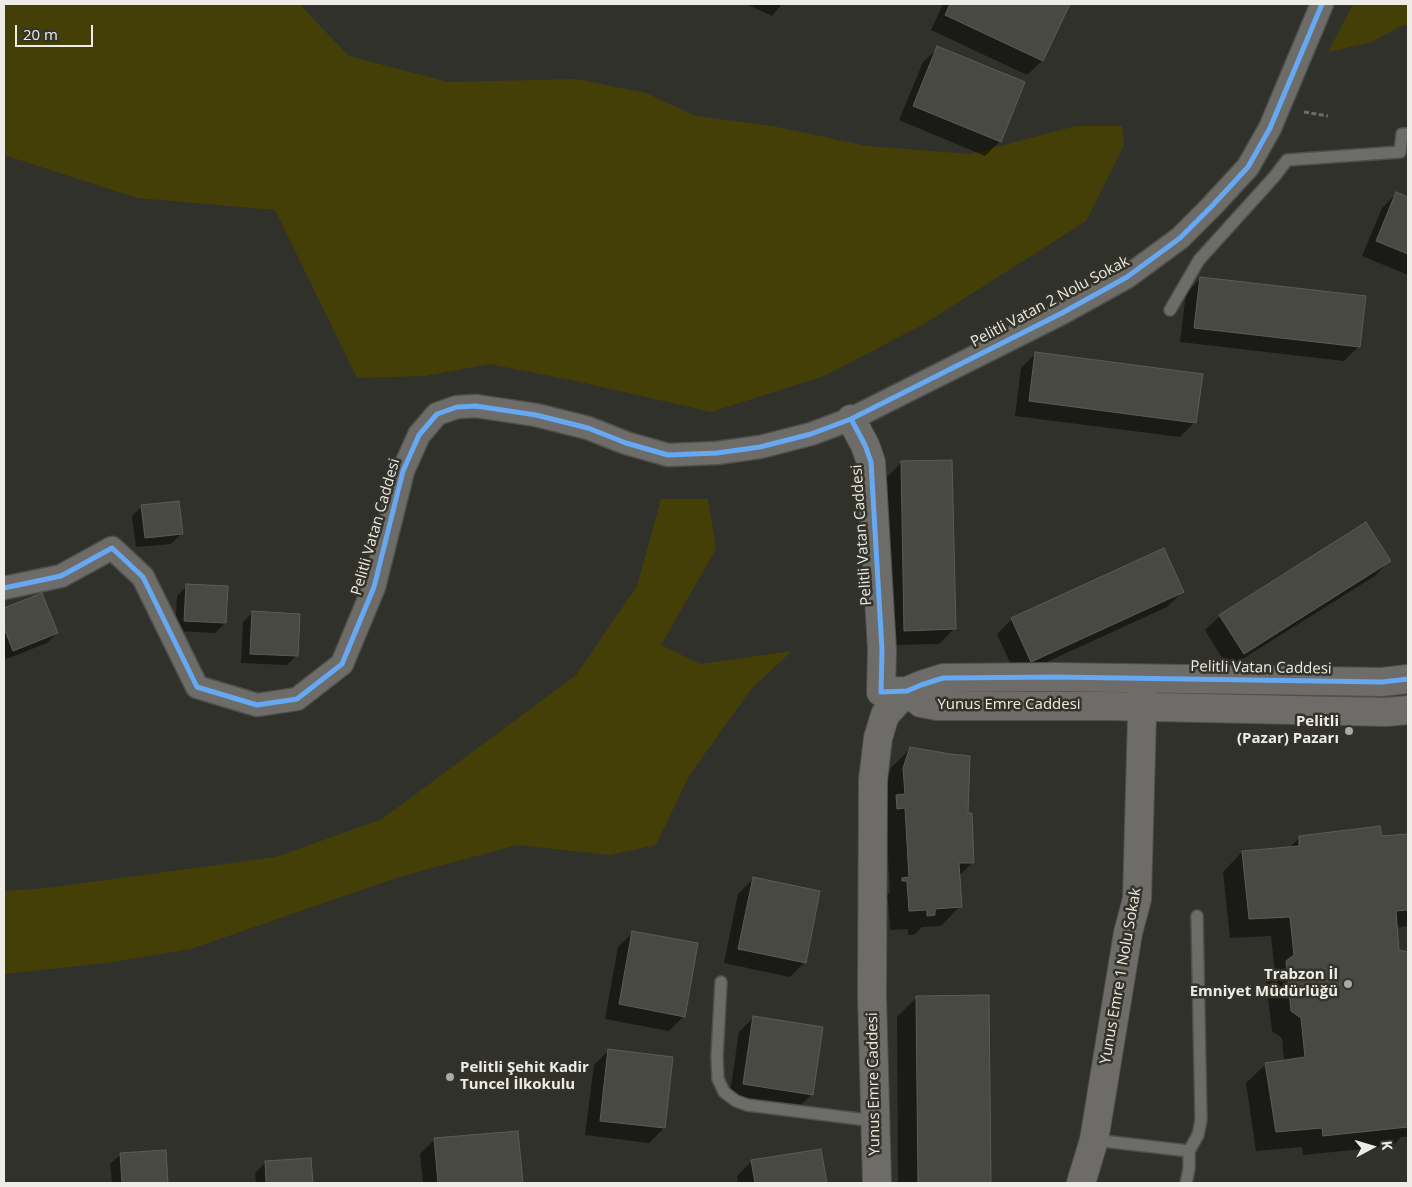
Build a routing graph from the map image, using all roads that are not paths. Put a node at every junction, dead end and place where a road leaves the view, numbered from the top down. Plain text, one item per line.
1 (1322, 4) edge
2 (1408, 134) edge
3 (1170, 310) dead end
4 (852, 419) junction
5 (4, 588) edge
6 (1142, 678) junction
7 (1408, 679) edge
8 (907, 691) junction
9 (1142, 707) junction
10 (1408, 710) edge
11 (1197, 916) dead end
12 (721, 982) dead end
13 (875, 1121) junction
14 (1094, 1140) junction
15 (1189, 1152) junction
16 (877, 1183) edge
17 (1081, 1183) edge
18 (1186, 1183) edge

1 - 4 street, Pelitli Vatan 2 Nolu Sokak
2 - 3 lane
4 - 5 street, Pelitli Vatan Caddesi
4 - 8 street, Pelitli Vatan Caddesi
6 - 7 street, Pelitli Vatan Caddesi
6 - 8 street, Pelitli Vatan Caddesi
6 - 9 street, Yunus Emre 1 Nolu Sokak
8 - 9 street, Yunus Emre Caddesi
8 - 13 street, Yunus Emre Caddesi
9 - 10 street, Yunus Emre Caddesi
9 - 14 street, Yunus Emre 1 Nolu Sokak
11 - 15 lane
12 - 13 lane
13 - 16 street, Yunus Emre Caddesi
14 - 15 lane
14 - 17 street, Yunus Emre 1 Nolu Sokak
15 - 18 lane

